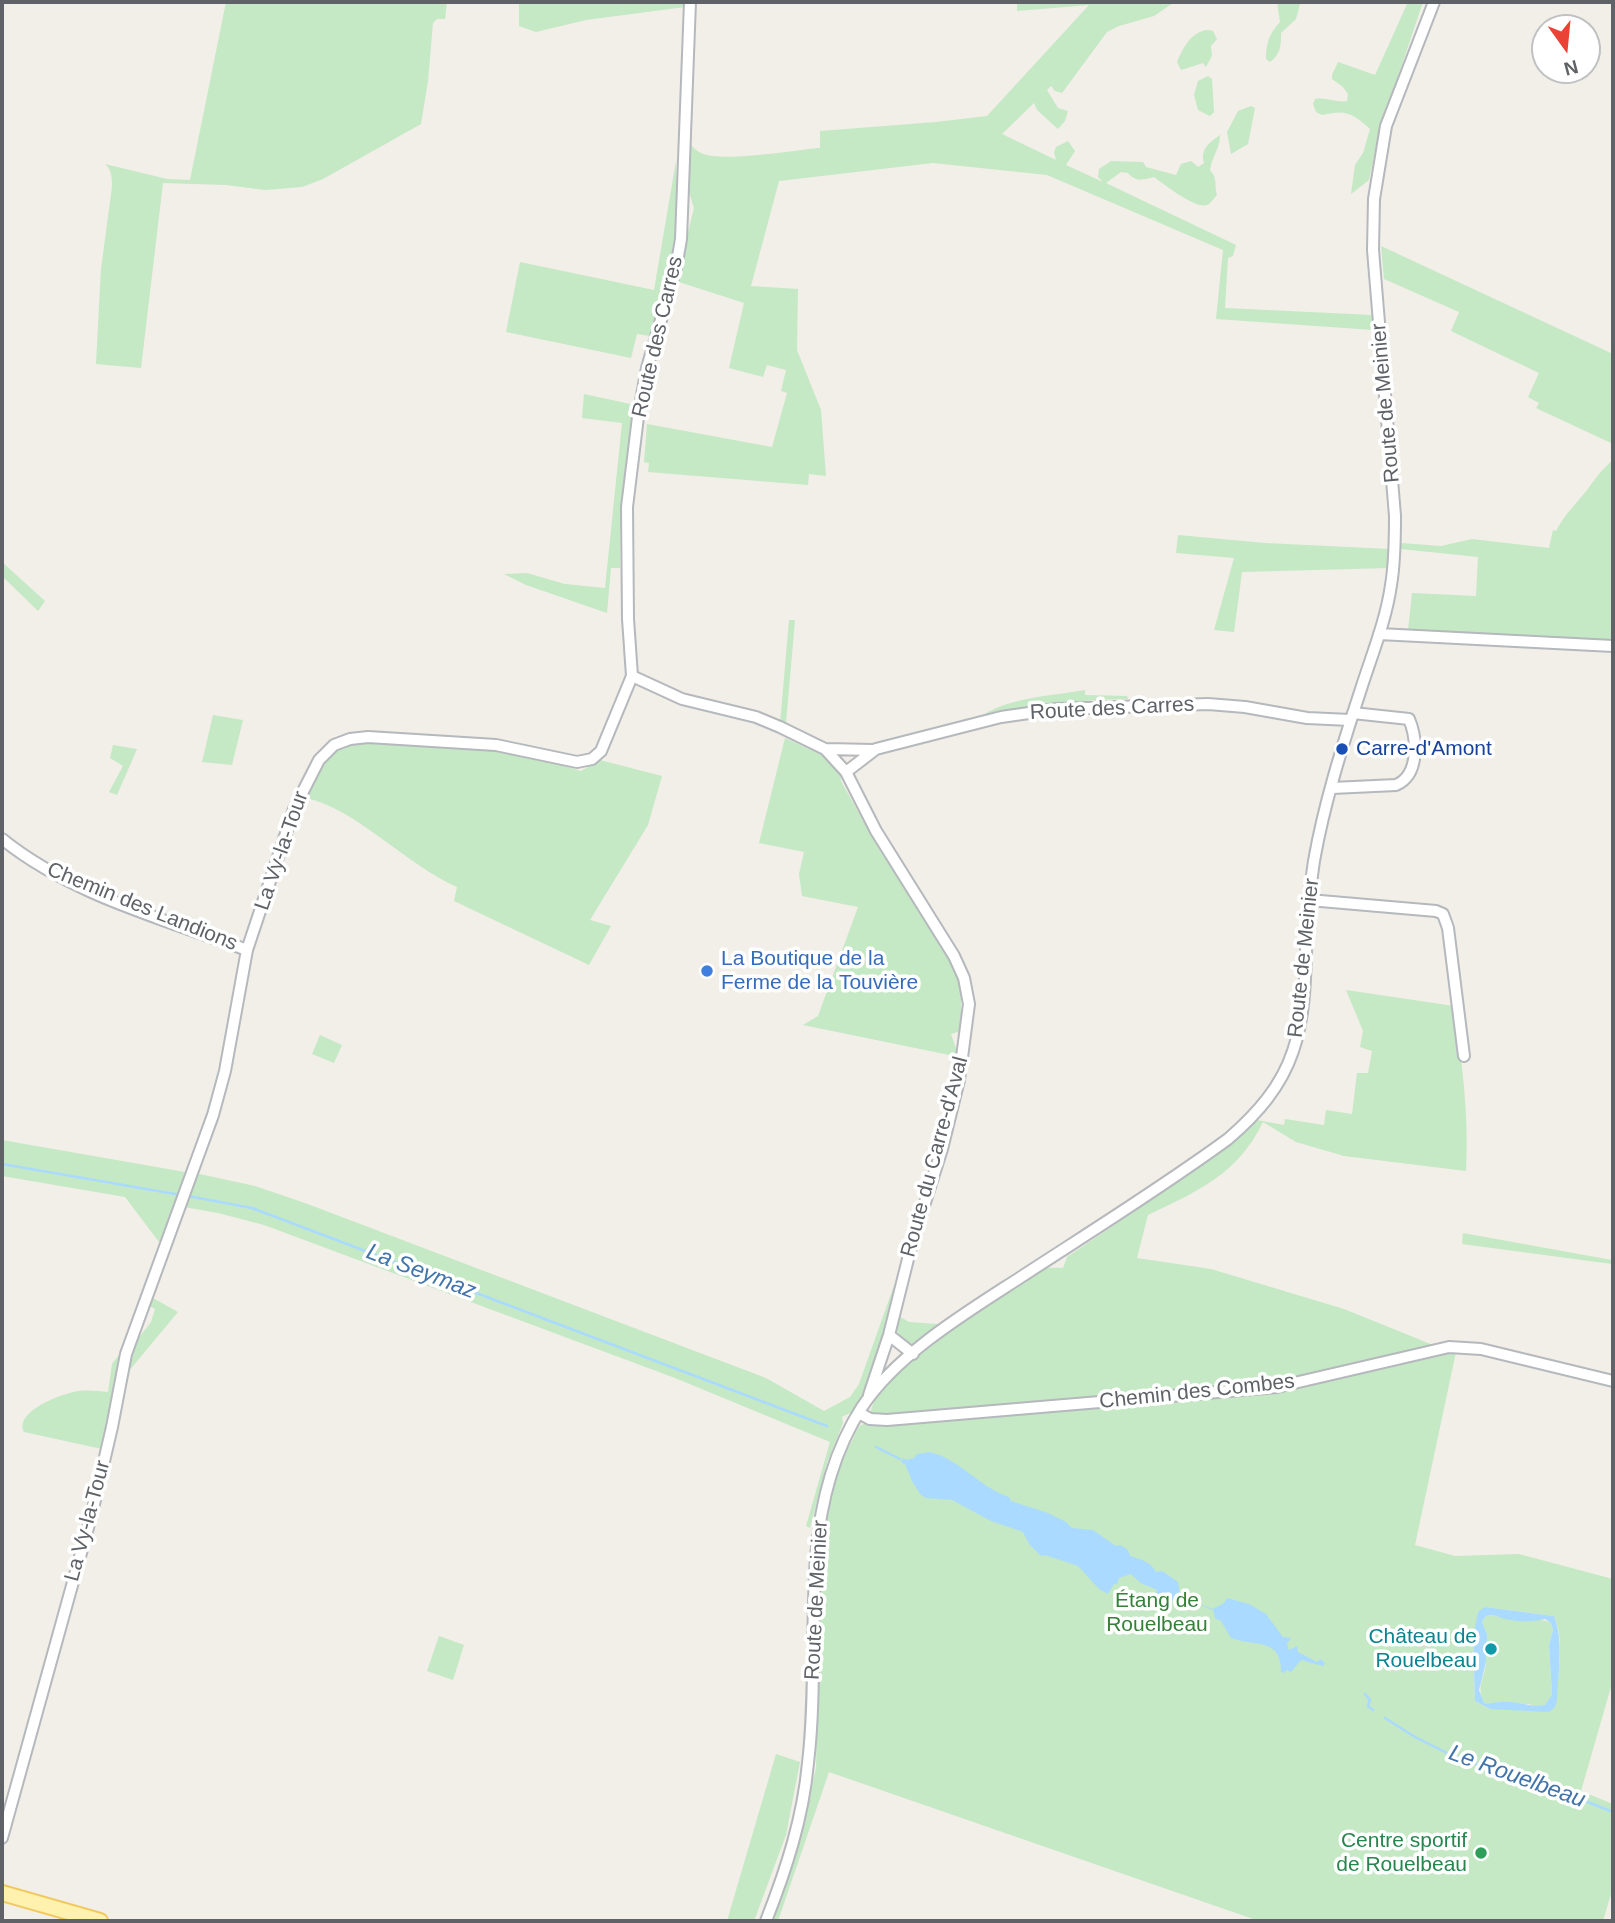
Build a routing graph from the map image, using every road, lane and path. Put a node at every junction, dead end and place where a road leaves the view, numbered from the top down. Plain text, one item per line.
1 (690, 2) edge
2 (1434, 2) edge
3 (1379, 634) junction
4 (1613, 646) edge
5 (632, 676) junction
6 (1352, 717) junction
7 (825, 748) junction
8 (876, 749) junction
9 (846, 772) junction
10 (1332, 788) junction
11 (2, 839) edge
12 (1309, 900) junction
13 (247, 950) junction
14 (1464, 1056) dead end
15 (889, 1335) junction
16 (913, 1354) junction
17 (1613, 1381) edge
18 (867, 1400) junction
19 (859, 1413) junction
20 (2, 1838) edge
21 (2, 1893) edge
22 (71, 1917) edge
23 (100, 1921) edge
24 (766, 1921) edge

1 - 5 street, Route des Carres
2 - 3 street, Route de Meinier
3 - 4 street
3 - 6 street, Route de Meinier
5 - 7 street, Route des Carres
5 - 13 street, La Vy-la-Tour
6 - 8 street, Route des Carres
6 - 10 street, Route de Meinier
6 - 10 street, Route des Carres
7 - 8 street, Route des Carres
7 - 9 street, Route des Carres
8 - 9 street, Route des Carres
9 - 15 street, Route du Carre-d'Aval
10 - 12 street, Route de Meinier
11 - 13 street, Chemin des Landions
12 - 14 street
12 - 16 street, Route de Meinier
13 - 20 street, La Vy-la-Tour
15 - 16 street
15 - 18 street, Route du Carre-d'Aval
16 - 18 street, Route de Meinier
17 - 19 street, Chemin des Combes
18 - 19 street, Route de Meinier
19 - 24 street, Route de Meinier
21 - 22 main road
22 - 23 main road

